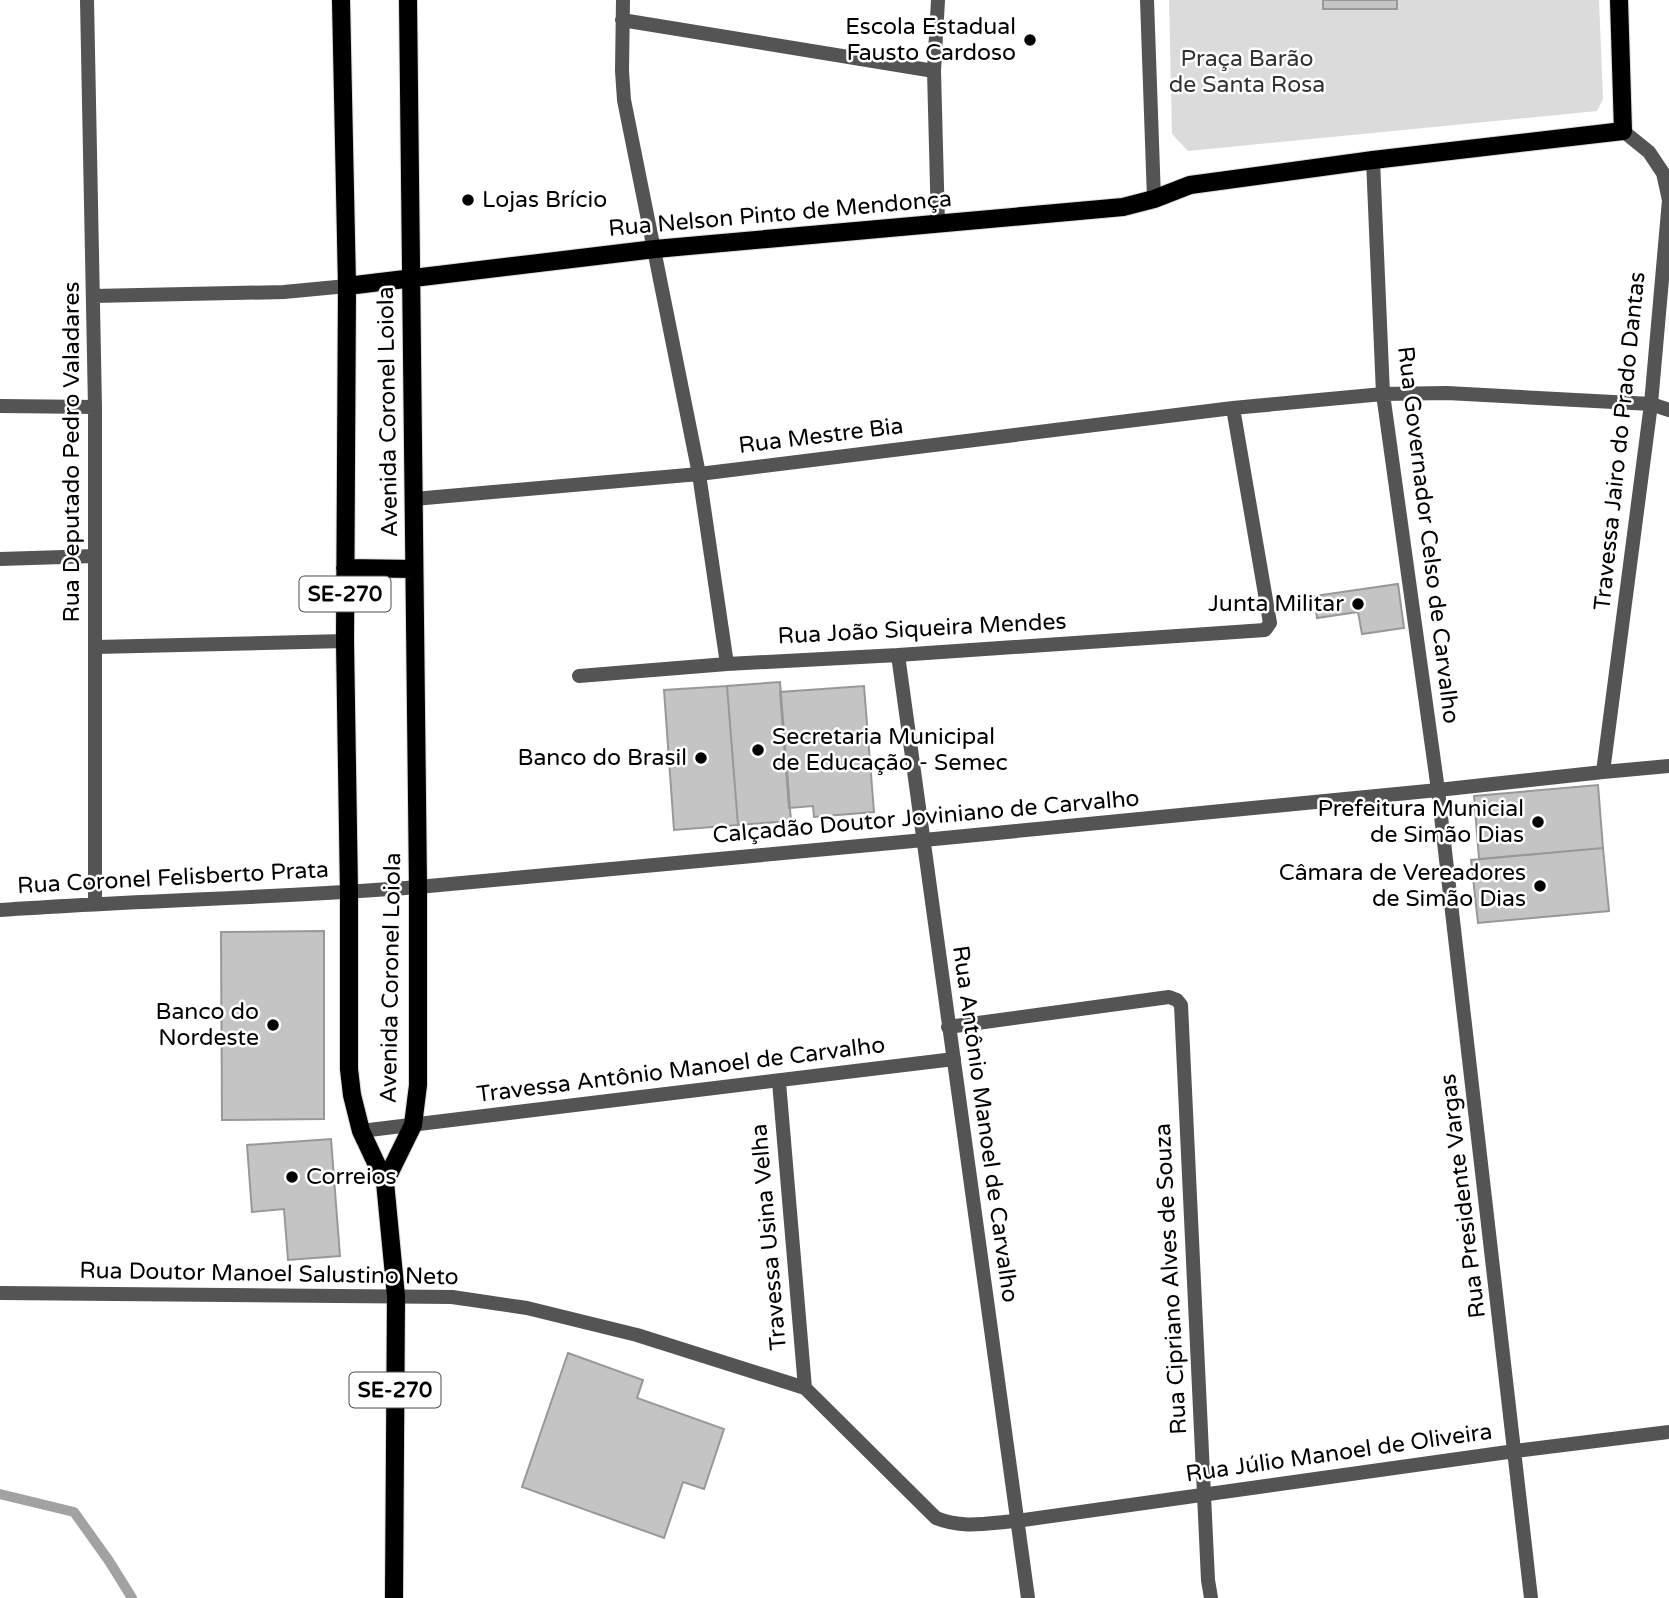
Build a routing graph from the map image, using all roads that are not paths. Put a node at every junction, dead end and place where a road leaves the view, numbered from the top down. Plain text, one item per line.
1 (86, 0) edge
2 (341, 0) edge
3 (408, 0) edge
4 (622, 0) edge
5 (938, 0) edge
6 (1147, 0) edge
7 (1619, 0) edge
8 (622, 20) junction
9 (934, 71) junction
10 (1623, 131) junction
11 (1373, 160) junction
12 (1154, 199) junction
13 (938, 224) junction
14 (1668, 232) edge
15 (655, 249) junction
16 (411, 278) junction
17 (347, 286) junction
18 (93, 296) junction
19 (1383, 394) junction
20 (1651, 404) junction
21 (0, 406) edge
22 (95, 407) junction
23 (1233, 408) junction
24 (1669, 410) edge
25 (699, 474) junction
26 (414, 499) junction
27 (95, 556) junction
28 (0, 559) edge
29 (345, 568) junction
30 (415, 569) junction
31 (345, 641) junction
32 (96, 647) junction
33 (898, 655) junction
34 (727, 664) junction
35 (579, 676) dead end
36 (1669, 766) edge
37 (1604, 772) junction
38 (1438, 790) junction
39 (924, 841) junction
40 (418, 887) junction
41 (349, 892) junction
42 (95, 903) junction
43 (0, 910) edge
44 (948, 1027) junction
45 (954, 1059) junction
46 (779, 1082) junction
47 (413, 1125) junction
48 (361, 1131) junction
49 (385, 1182) junction
50 (0, 1293) edge
51 (396, 1296) junction
52 (805, 1388) junction
53 (1669, 1432) edge
54 (1515, 1451) junction
55 (1204, 1495) junction
56 (1016, 1521) junction
57 (394, 1598) edge
58 (1028, 1598) edge
59 (1211, 1598) edge
60 (1531, 1598) edge

1 - 18 street, Rua Deputado Pedro Valadares
2 - 17 main road, Avenida Coronel Loiola / SE-270
3 - 16 main road, Avenida Coronel Loiola / SE-270
4 - 8 street
5 - 9 street
6 - 12 street
7 - 10 main road
8 - 9 street
8 - 15 street
9 - 13 street
10 - 11 main road
10 - 14 street, Travessa Jairo do Prado Dantas
11 - 12 main road
11 - 19 street, Rua Governador Celso de Carvalho
12 - 13 main road, Rua Nelson Pinto de Mendonça
13 - 15 main road, Rua Nelson Pinto de Mendonça
14 - 20 street, Travessa Jairo do Prado Dantas
15 - 16 main road, Rua Nelson Pinto de Mendonça
15 - 25 street
16 - 17 main road, Rua Nelson Pinto de Mendonça
16 - 26 main road, Avenida Coronel Loiola / SE-270
17 - 18 street
17 - 29 main road, Avenida Coronel Loiola / SE-270
18 - 22 street, Rua Deputado Pedro Valadares
19 - 20 street, Rua Mestre Bia
19 - 23 street, Rua Mestre Bia
19 - 38 street, Rua Governador Celso de Carvalho
20 - 24 street, Rua Mestre Bia
20 - 37 street, Travessa Jairo do Prado Dantas
21 - 22 street
22 - 27 street, Rua Deputado Pedro Valadares
23 - 25 street, Rua Mestre Bia
23 - 33 street, Rua João Siqueira Mendes
25 - 26 street, Rua Mestre Bia
25 - 34 street
26 - 30 main road, Avenida Coronel Loiola / SE-270
27 - 28 street
27 - 32 street, Rua Deputado Pedro Valadares
29 - 30 main road
29 - 31 main road, Avenida Coronel Loiola / SE-270
30 - 40 main road, Avenida Coronel Loiola / SE-270
31 - 32 street
31 - 41 main road, Avenida Coronel Loiola / SE-270
32 - 42 street, Rua Deputado Pedro Valadares
33 - 34 street, Rua João Siqueira Mendes
33 - 39 street, Rua Antônio Manoel de Carvalho
34 - 35 street, Rua João Siqueira Mendes
36 - 37 street, Calçadão Doutor Joviniano de Carvalho
37 - 38 street, Calçadão Doutor Joviniano de Carvalho
38 - 39 street, Calçadão Doutor Joviniano de Carvalho
38 - 54 street, Rua Presidente Vargas
39 - 40 street, Calçadão Doutor Joviniano de Carvalho
39 - 44 street, Rua Antônio Manoel de Carvalho
40 - 41 street, Calçadão Doutor Joviniano de Carvalho
40 - 47 main road, Avenida Coronel Loiola / SE-270
41 - 42 street, Rua Coronel Felisberto Prata
41 - 48 main road, Avenida Coronel Loiola / SE-270
42 - 43 street, Rua Coronel Felisberto Prata
44 - 45 street, Rua Antônio Manoel de Carvalho
44 - 55 street, Rua Cipriano Alves de Souza
45 - 46 street, Travessa Antônio Manoel de Carvalho
45 - 56 street, Rua Antônio Manoel de Carvalho
46 - 47 street, Travessa Antônio Manoel de Carvalho
46 - 52 street, Travessa Usina Velha
47 - 48 street, Travessa Antônio Manoel de Carvalho
47 - 49 main road, Avenida Coronel Loiola / SE-270
48 - 49 main road, Avenida Coronel Loiola / SE-270
49 - 51 main road, SE-270
50 - 51 street, Rua Doutor Manoel Salustino Neto
51 - 52 street, Rua Doutor Manoel Salustino Neto
51 - 57 main road, SE-270
52 - 56 street, Rua Doutor Manoel Salustino Neto
53 - 54 street, Rua Júlio Manoel de Oliveira
54 - 55 street, Rua Júlio Manoel de Oliveira
54 - 60 street, Rua Presidente Vargas
55 - 56 street, Rua Júlio Manoel de Oliveira
55 - 59 street, Rua Cipriano Alves de Souza
56 - 58 street, Rua Antônio Manoel de Carvalho

